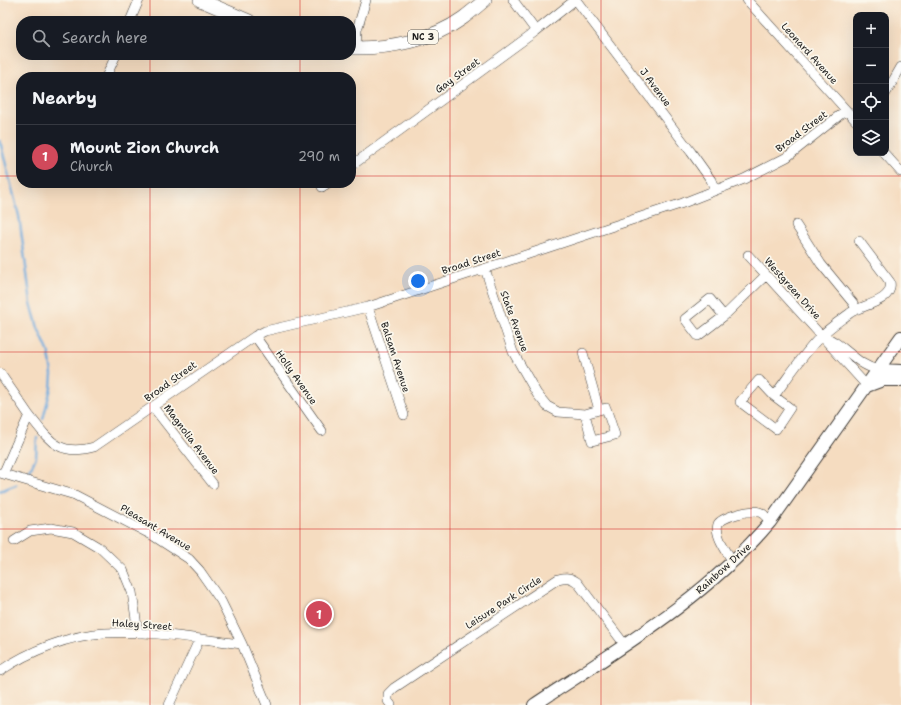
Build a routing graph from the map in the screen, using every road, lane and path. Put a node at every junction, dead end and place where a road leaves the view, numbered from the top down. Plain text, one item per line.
1 (139, 0) edge
2 (200, 0) edge
3 (366, 0) edge
4 (485, 0) edge
5 (513, 0) edge
6 (575, 0) edge
7 (748, 0) edge
8 (132, 16) edge
9 (237, 16) edge
10 (536, 30) junction
11 (356, 35) edge
12 (356, 48) edge
13 (114, 60) edge
14 (901, 67) edge
15 (108, 72) edge
16 (889, 88) edge
17 (846, 110) junction
18 (855, 120) edge
19 (887, 156) edge
20 (356, 162) edge
21 (901, 172) edge
22 (715, 190) junction
23 (796, 225) dead end
24 (859, 241) dead end
25 (748, 255) dead end
26 (485, 268) junction
27 (766, 275) junction
28 (368, 307) junction
29 (856, 309) junction
30 (724, 316) dead end
31 (821, 335) junction
32 (255, 336) junction
33 (901, 337) edge
34 (583, 353) dead end
35 (879, 370) junction
36 (901, 371) edge
37 (0, 373) edge
38 (901, 380) edge
39 (867, 386) junction
40 (774, 396) junction
41 (153, 407) junction
42 (599, 410) junction
43 (585, 414) junction
44 (29, 415) junction
45 (404, 415) dead end
46 (322, 431) dead end
47 (1, 473) edge
48 (213, 484) dead end
49 (770, 522) junction
50 (14, 541) dead end
51 (733, 562) junction
52 (138, 633) junction
53 (199, 640) junction
54 (242, 644) junction
55 (626, 645) junction
56 (0, 671) edge
57 (169, 705) edge
58 (267, 705) edge
59 (391, 705) edge
60 (534, 705) edge

1 - 8 street
2 - 9 main road
3 - 11 street
4 - 12 main road, NC 3
5 - 10 street
6 - 10 street, Gay Street
6 - 22 street, J Avenue
7 - 17 street, Leonard Avenue
10 - 20 street, Gay Street
13 - 15 street
14 - 16 street
17 - 18 street, Leonard Avenue
17 - 22 street, Broad Street
19 - 21 street
22 - 26 street, Broad Street
23 - 29 street
24 - 29 street
25 - 27 street, Westgreen Drive
26 - 28 street, Broad Street
26 - 43 street, State Avenue
27 - 30 street
27 - 31 street, Westgreen Drive
28 - 32 street, Broad Street
28 - 45 street, Balsam Avenue
29 - 31 street
31 - 35 street, Westgreen Drive
31 - 39 street, Westgreen Drive
31 - 40 street
32 - 41 street, Broad Street
32 - 46 street, Holly Avenue
33 - 35 main road, Rainbow Drive
34 - 42 street
35 - 36 main road
35 - 39 main road, Rainbow Drive
37 - 44 street, Broad Street
38 - 39 main road
39 - 49 main road, Rainbow Drive
40 - 40 street
41 - 44 street, Broad Street
41 - 48 street, Magnolia Avenue
42 - 43 street, State Avenue
42 - 43 street
44 - 47 street
47 - 54 street, Pleasant Avenue
49 - 51 main road, Rainbow Drive
49 - 51 street
50 - 52 street
51 - 55 main road, Rainbow Drive
52 - 53 street, Haley Street
52 - 56 street, Haley Street
53 - 54 street, Haley Street
53 - 57 street
54 - 58 street, Pleasant Avenue
55 - 59 street, Leisure Park Circle
55 - 60 main road, Rainbow Drive

